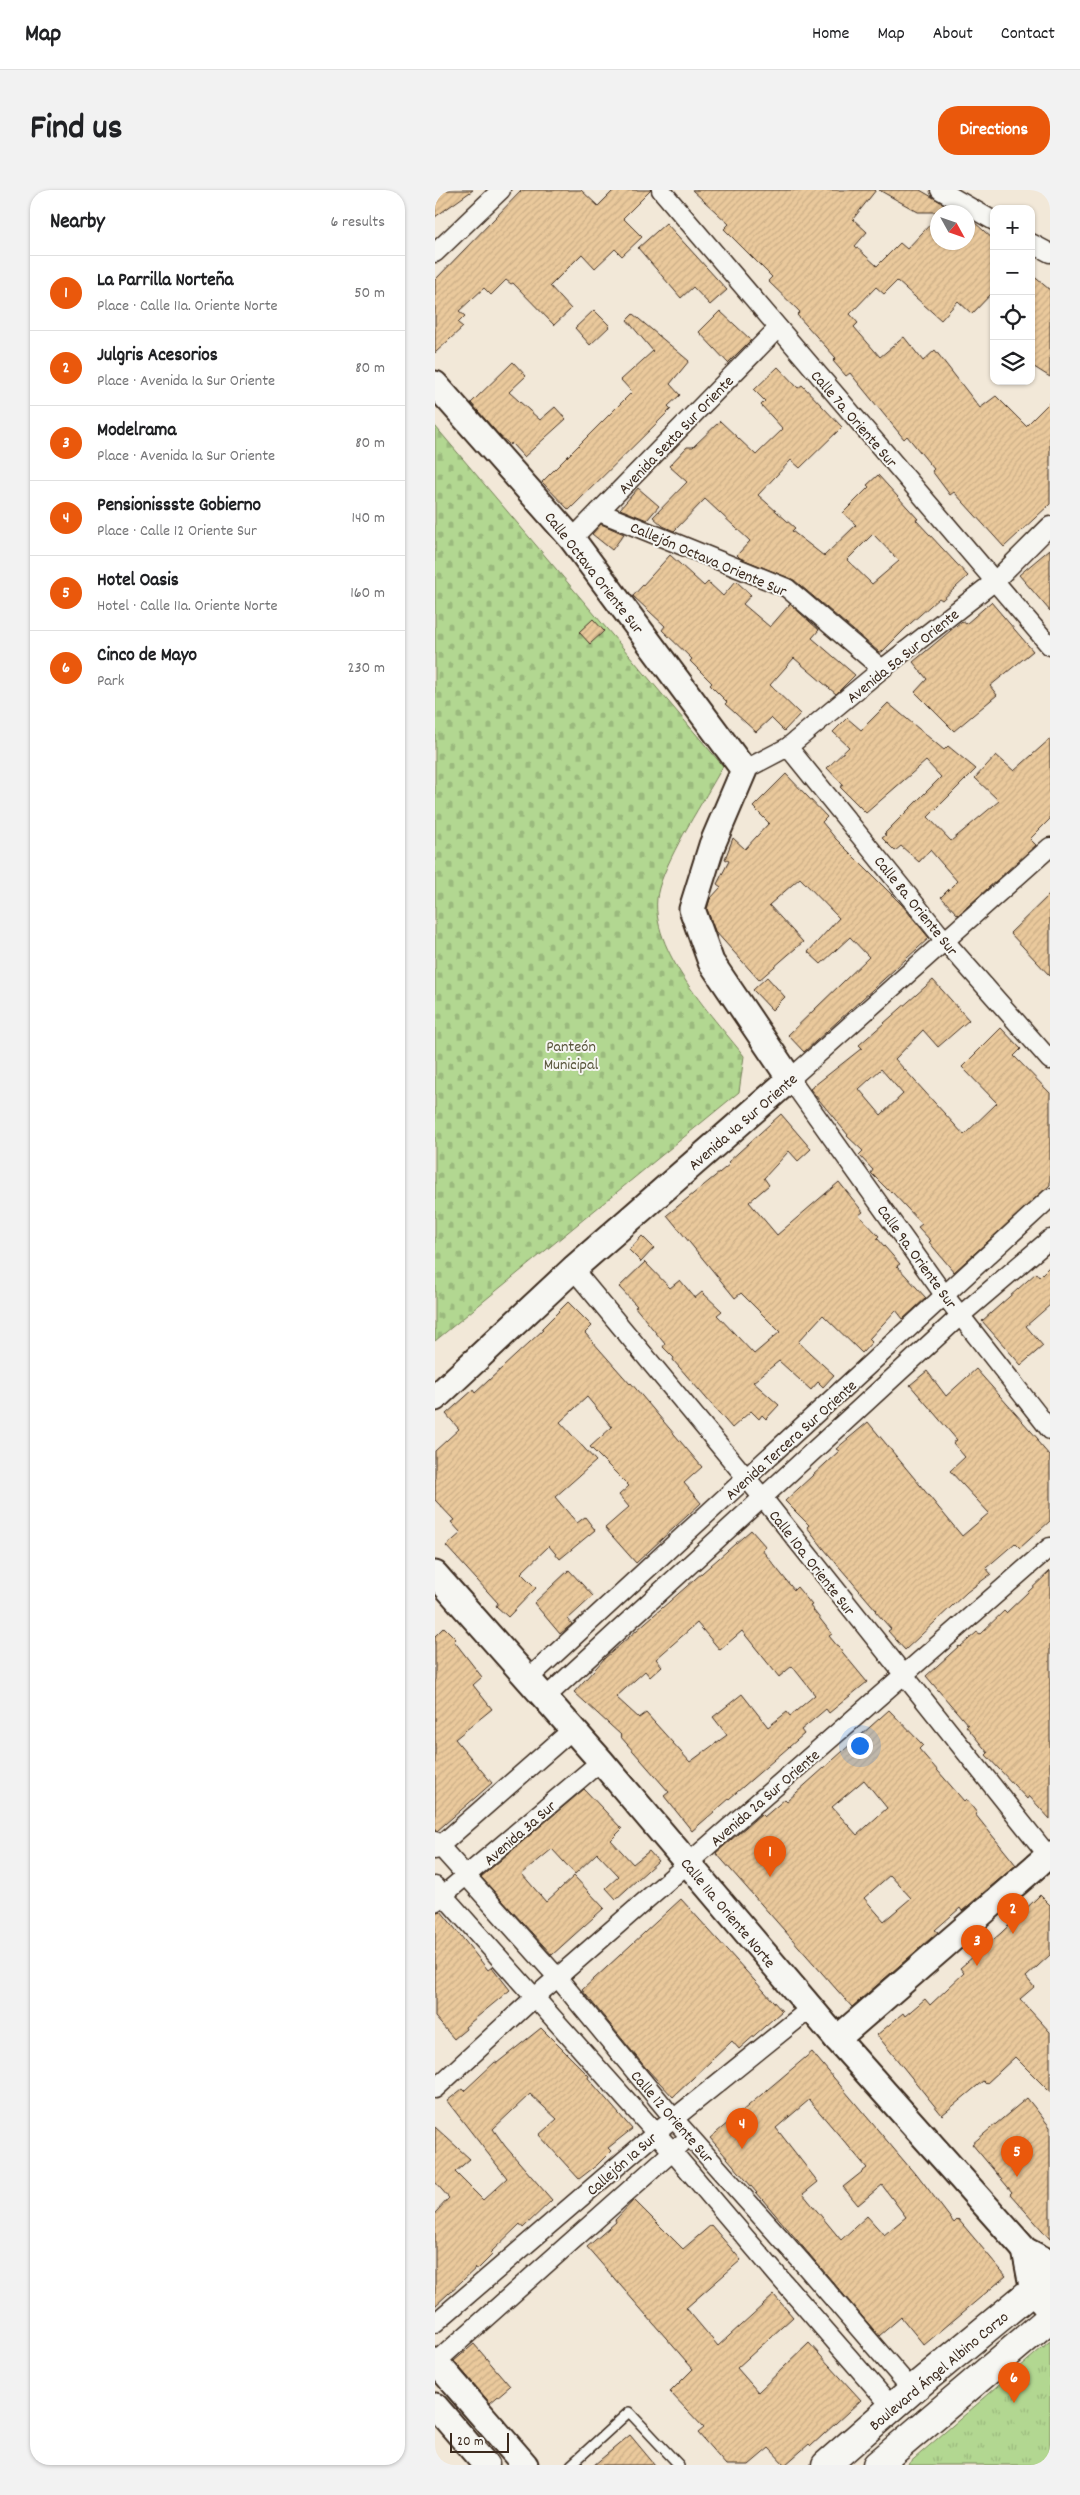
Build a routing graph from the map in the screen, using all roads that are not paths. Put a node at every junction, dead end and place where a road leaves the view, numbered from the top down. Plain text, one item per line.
1 (501, 190) edge
2 (661, 190) edge
3 (947, 192) edge
4 (990, 219) edge
5 (1035, 244) edge
6 (435, 253) edge
7 (1050, 253) edge
8 (778, 328) junction
9 (435, 384) edge
10 (599, 512) junction
11 (1050, 526) edge
12 (572, 539) junction
13 (995, 581) junction
14 (1050, 646) edge
15 (883, 669) junction
16 (788, 747) junction
17 (744, 770) junction
18 (1050, 847) edge
19 (945, 941) junction
20 (1050, 1060) edge
21 (790, 1079) junction
22 (1050, 1198) edge
23 (1050, 1238) edge
24 (573, 1268) junction
25 (945, 1296) junction
26 (961, 1315) junction
27 (435, 1398) edge
28 (1050, 1430) edge
29 (746, 1479) junction
30 (763, 1498) junction
31 (1050, 1548) edge
32 (435, 1574) edge
33 (903, 1676) junction
34 (529, 1678) junction
35 (545, 1698) junction
36 (573, 1729) junction
37 (601, 1761) junction
38 (436, 1846) edge
39 (1049, 1856) edge
40 (688, 1864) junction
41 (467, 1876) junction
42 (437, 1894) edge
43 (557, 1978) junction
44 (535, 1997) junction
45 (811, 2008) junction
46 (837, 2039) junction
47 (435, 2089) edge
48 (674, 2119) junction
49 (656, 2133) junction
50 (689, 2137) junction
51 (673, 2151) junction
52 (1025, 2250) junction
53 (800, 2260) junction
54 (1050, 2263) edge
55 (779, 2278) junction
56 (1042, 2283) edge
57 (843, 2312) junction
58 (1050, 2312) edge
59 (1050, 2318) edge
60 (435, 2324) edge
61 (825, 2328) junction
62 (435, 2362) edge
63 (902, 2399) junction
64 (435, 2406) edge
65 (486, 2465) edge
66 (525, 2465) edge
67 (571, 2465) edge
68 (679, 2465) edge
69 (826, 2465) edge
70 (877, 2465) edge

1 - 6 street
2 - 8 street, Calle 7a. Oriente Sur
3 - 4 street
5 - 7 street
8 - 10 street, Avenida Sexta Sur Oriente
8 - 13 street, Calle 7a. Oriente Sur
9 - 12 street, Calle Octava Oriente Sur
10 - 12 street, Avenida Sexta Sur Oriente
10 - 15 street, Callejón Octava Oriente Sur
11 - 13 street, Avenida 5a Sur Oriente
12 - 17 street, Calle Octava Oriente Sur
13 - 14 street, Calle 7a. Oriente Sur
13 - 15 street, Avenida 5a Sur Oriente
15 - 16 street, Avenida 5a Sur Oriente
16 - 17 street, Avenida 5a Sur Oriente
16 - 19 street, Calle 8a. Oriente Sur
17 - 21 street
18 - 19 street, Avenida 4a Sur Oriente
19 - 20 street, Calle 8a. Oriente Sur
19 - 21 street, Avenida 4a Sur Oriente
21 - 24 street, Avenida 4a Sur Oriente
21 - 25 street, Calle 9a. Oriente Sur
22 - 25 street, Avenida Tercera Sur Oriente
23 - 26 street, Avenida Tercera Sur Oriente
24 - 27 street, Avenida 4a Sur Oriente
24 - 29 street, Calle 10a. Oriente Sur
25 - 26 street, Calle 9a. Oriente Sur
25 - 29 street, Avenida Tercera Sur Oriente
26 - 28 street, Calle 9a. Oriente Sur
26 - 30 street, Avenida Tercera Sur Oriente
29 - 30 street, Calle 10a. Oriente Sur
29 - 34 street, Avenida Tercera Sur Oriente
30 - 33 street, Calle 10a. Oriente Sur
30 - 35 street, Avenida Tercera Sur Oriente
31 - 33 street, Avenida 2a Sur Oriente
32 - 34 street, Calle 11a. Oriente Norte
33 - 39 street, Calle 10a. Oriente Sur
33 - 40 street, Avenida 2a Sur Oriente
34 - 35 street, Calle 11a. Oriente Norte
35 - 36 street, Calle 11a. Oriente Norte
36 - 37 street, Calle 11a. Oriente Norte
36 - 38 street
37 - 40 street, Calle 11a. Oriente Norte
37 - 41 street, Avenida 3a Sur
38 - 41 street, Calle 12 Oriente Sur
39 - 46 street
40 - 43 street, Avenida 2a Sur Oriente
40 - 45 street, Calle 11a. Oriente Norte
41 - 42 street, Avenida 3a Sur
41 - 43 street, Calle 12 Oriente Sur
42 - 44 street, Calle 12 Oriente Sur
43 - 44 street, Avenida 2a Sur Oriente
43 - 48 street, Calle 12 Oriente Sur
44 - 47 street, Avenida 2a Sur Oriente
44 - 49 street, Calle 12 Oriente Sur
45 - 46 street, Calle 11a. Oriente Norte
45 - 48 street, Callejón 1a Sur
46 - 52 street, Calle 11a. Oriente Norte
48 - 49 street, Callejón 1a Sur
48 - 50 street, Calle 12 Oriente Sur
49 - 51 street, Calle 12 Oriente Sur
49 - 60 street, Callejón 1a Sur
50 - 51 street, Callejón 1a Sur
50 - 53 street, Calle 12 Oriente Sur
51 - 55 street, Calle 12 Oriente Sur
51 - 62 street, Callejón 1a Sur
52 - 54 street
52 - 56 street
53 - 55 street
53 - 57 street, Calle 12 Oriente Sur
55 - 61 street, Calle 12 Oriente Sur
56 - 58 street
56 - 63 main road, Boulevard Ángel Albino Corzo
57 - 61 street
57 - 63 street, Calle 12 Oriente Sur
59 - 70 main road, Boulevard Ángel Albino Corzo
61 - 63 street, Calle 12 Oriente Sur
62 - 66 street
63 - 69 main road, Boulevard Ángel Albino Corzo
64 - 65 street
67 - 68 lane

